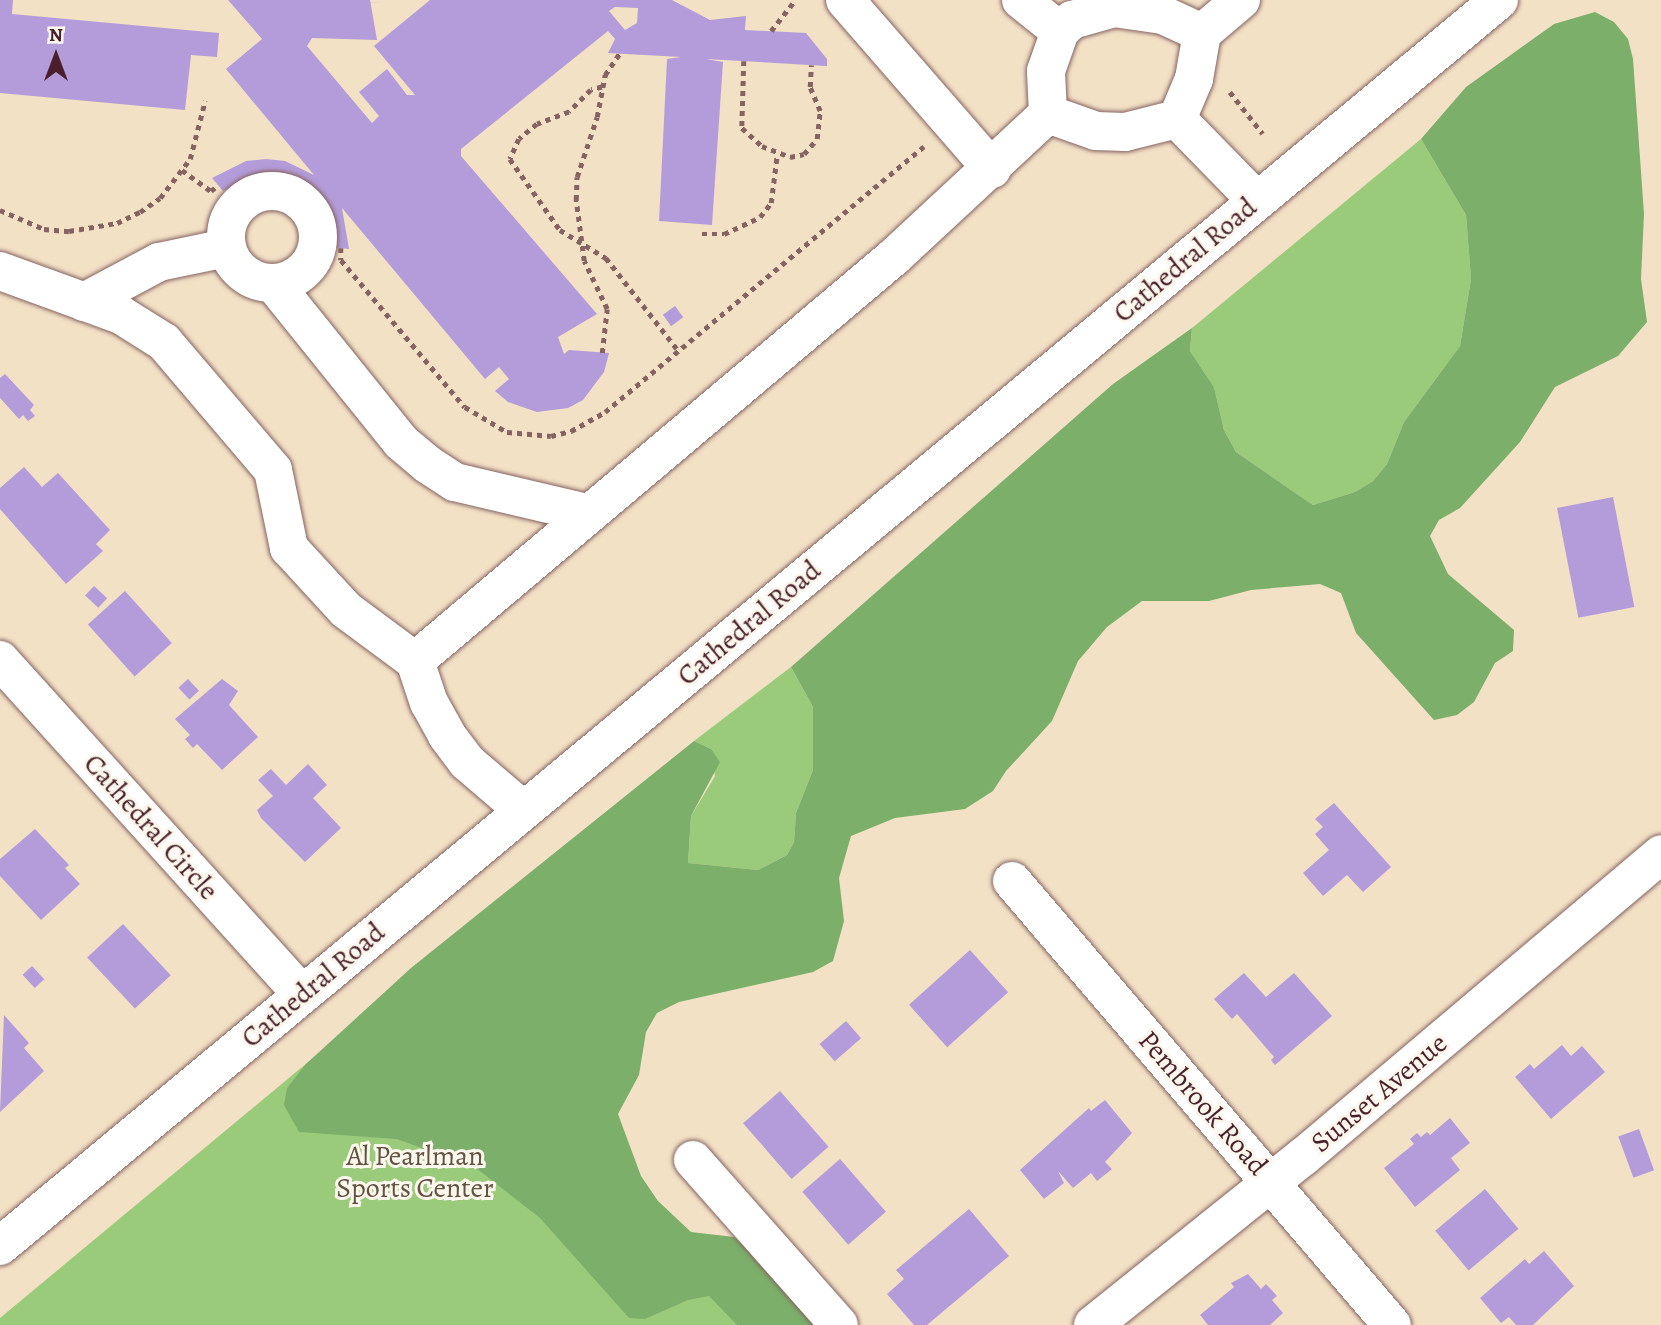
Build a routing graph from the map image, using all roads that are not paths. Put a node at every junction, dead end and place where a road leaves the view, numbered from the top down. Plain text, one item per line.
1 (845, 0) edge
2 (1021, 0) edge
3 (1241, 0) edge
4 (1499, 0) edge
5 (1060, 32) junction
6 (1202, 33) junction
7 (1048, 114) junction
8 (1177, 120) junction
9 (992, 169) junction
10 (1256, 200) junction
11 (226, 248) junction
12 (0, 271) edge
13 (274, 284) junction
14 (84, 302) junction
15 (587, 513) junction
16 (0, 660) edge
17 (415, 661) junction
18 (523, 810) junction
19 (1661, 854) edge
20 (1012, 881) dead end
21 (302, 994) junction
22 (693, 1160) dead end
23 (1271, 1181) junction
24 (0, 1246) edge
25 (839, 1325) edge
26 (1093, 1325) edge
27 (1392, 1325) edge

1 - 9 street
2 - 5 street
3 - 6 street
4 - 10 street, Cathedral Road
5 - 6 street
5 - 7 street
6 - 8 street
7 - 8 street
7 - 9 street
8 - 10 street
9 - 15 street
10 - 18 street, Cathedral Road
11 - 13 street
11 - 13 street
11 - 14 street
12 - 14 street
13 - 15 street
14 - 17 street
15 - 17 street
16 - 21 street, Cathedral Circle
17 - 18 street
18 - 21 street, Cathedral Road
19 - 23 street, Sunset Avenue
20 - 23 street, Pembrook Road
21 - 24 street, Cathedral Road
22 - 25 street
23 - 26 street, Sunset Avenue
23 - 27 street, Pembrook Road

